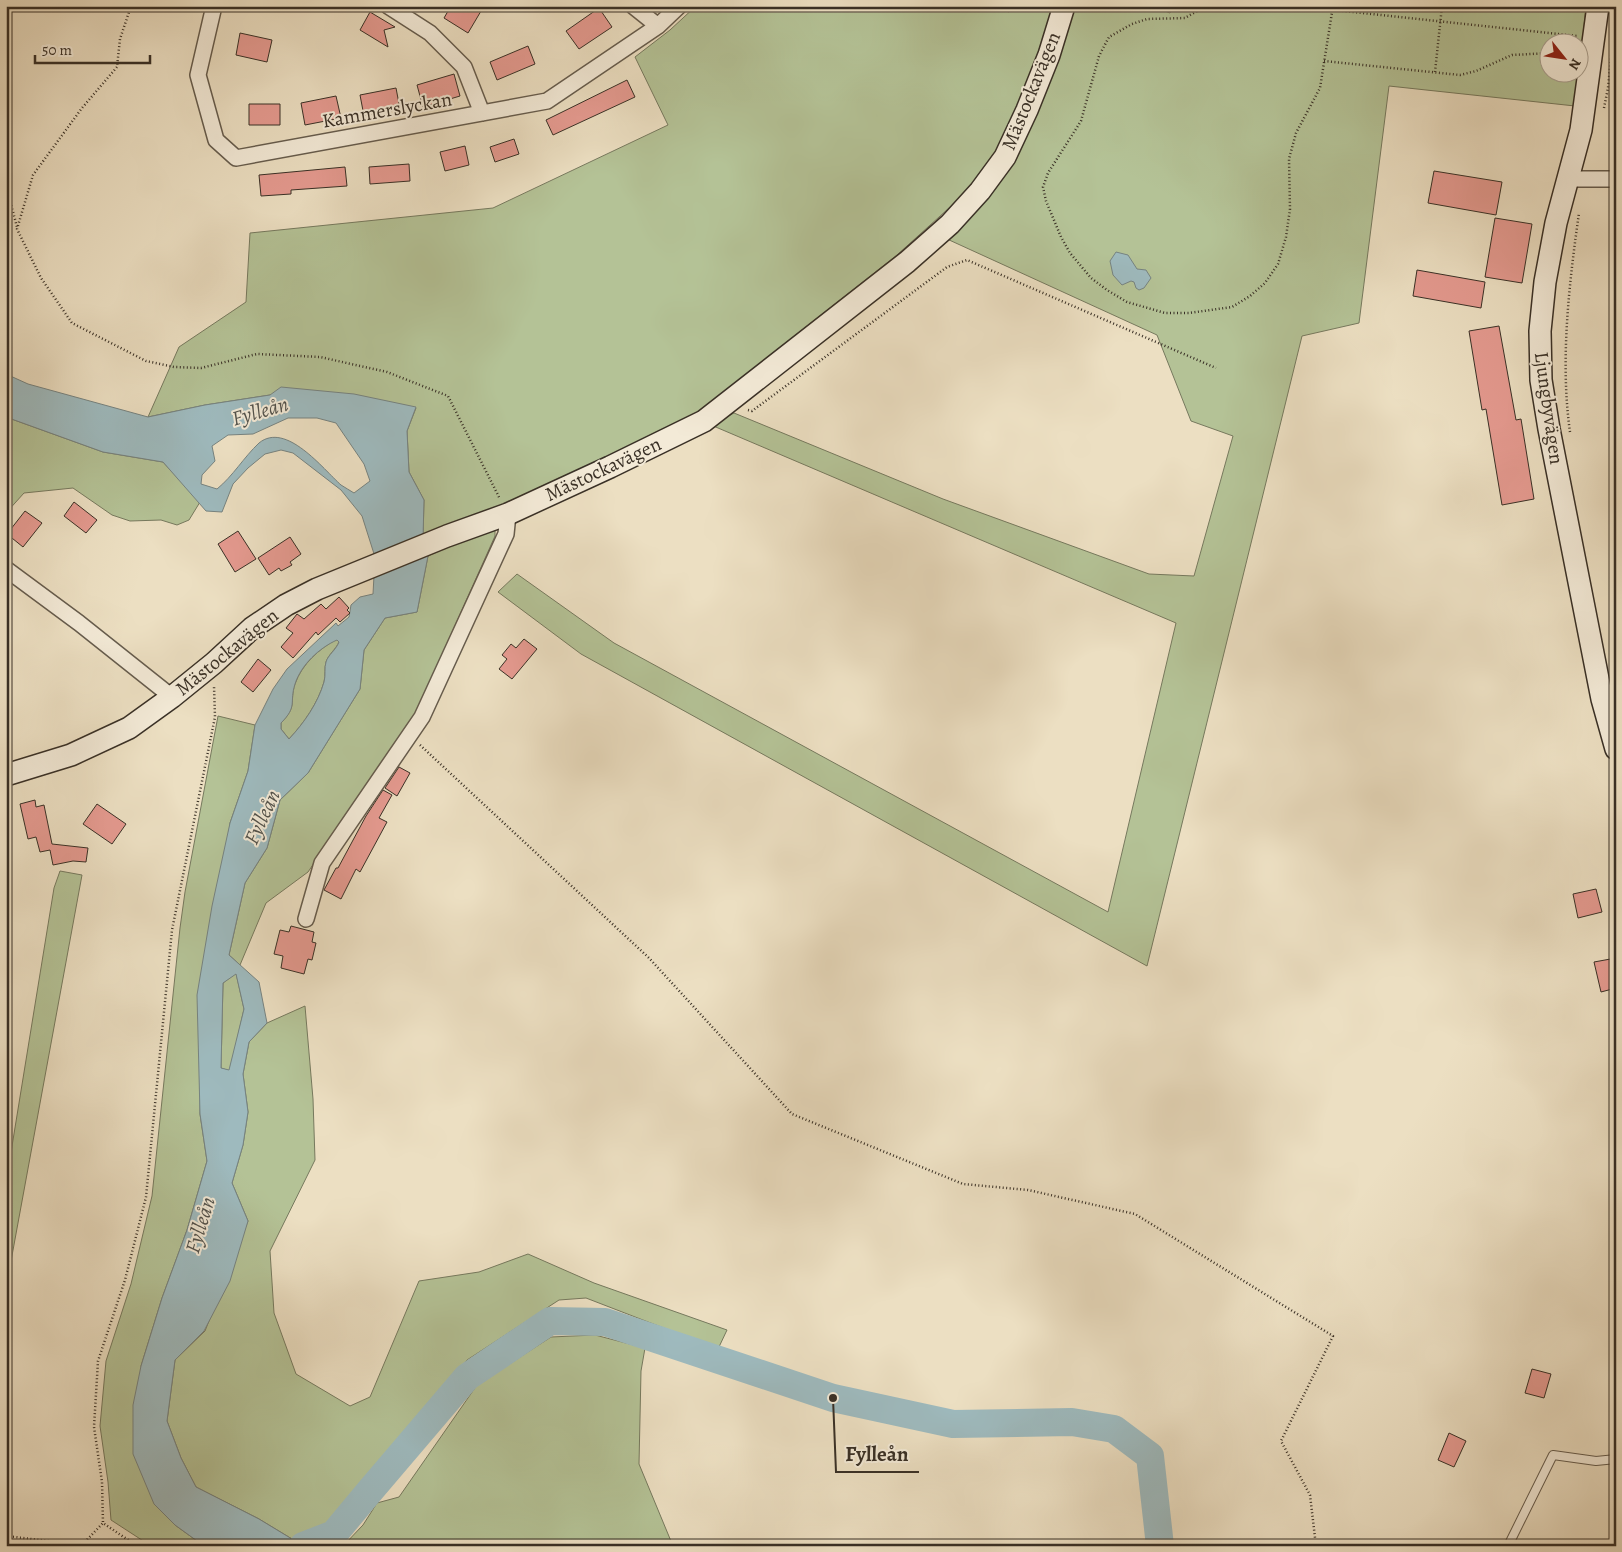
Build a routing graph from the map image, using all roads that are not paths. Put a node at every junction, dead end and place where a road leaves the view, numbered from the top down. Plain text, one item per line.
1 (214, 6) edge
2 (388, 6) edge
3 (633, 6) edge
4 (680, 6) edge
5 (1064, 6) edge
6 (1598, 6) edge
7 (658, 26) junction
8 (482, 113) junction
9 (1578, 179) junction
10 (1616, 179) edge
11 (508, 514) junction
12 (6, 570) edge
13 (172, 697) junction
14 (1616, 749) edge
15 (6, 775) edge
16 (306, 919) dead end
17 (1616, 1459) edge
18 (1508, 1546) edge

1 - 8 street, Kammerslyckan
2 - 8 street
3 - 7 street
4 - 7 street, Kammerslyckan
5 - 11 street, Mästockavägen
6 - 9 street, Ljungbyvägen
7 - 8 street, Kammerslyckan
9 - 10 street
9 - 14 street, Ljungbyvägen
11 - 13 street, Mästockavägen
11 - 16 street
12 - 13 street
13 - 15 street, Mästockavägen
17 - 18 lane

